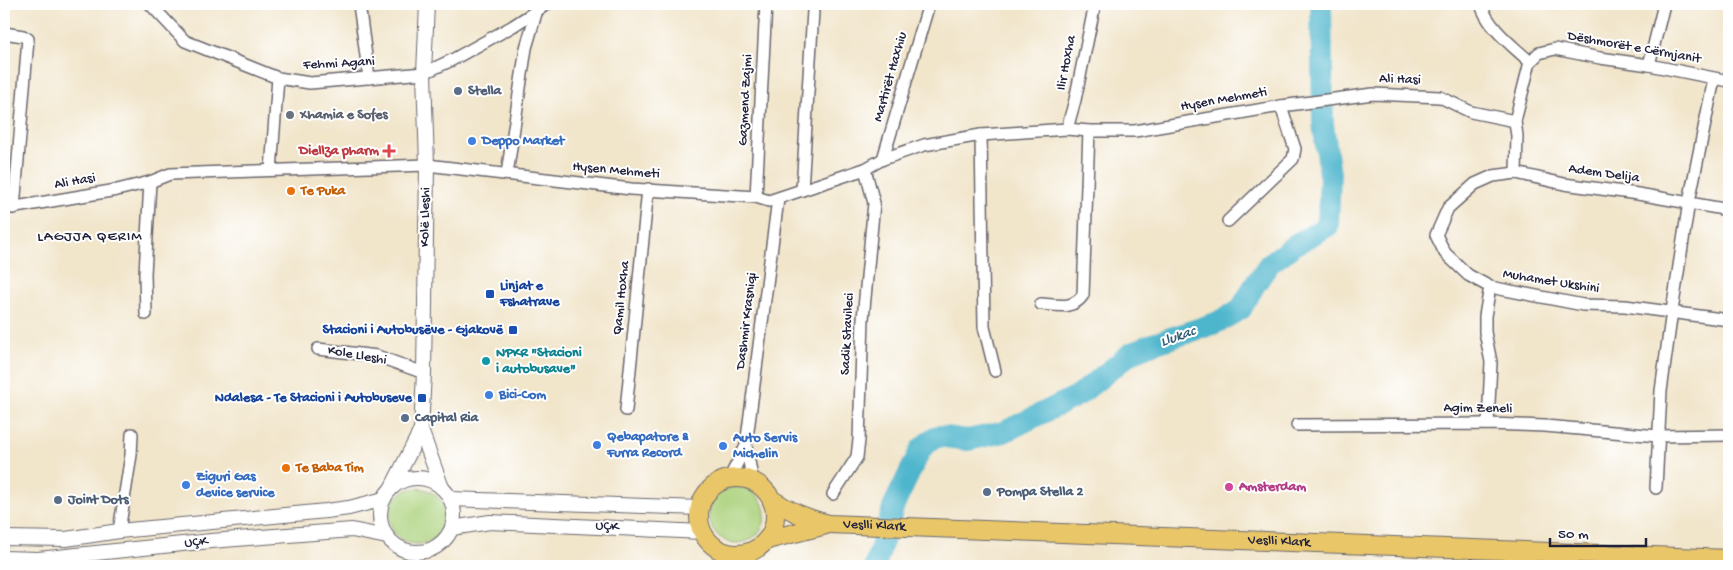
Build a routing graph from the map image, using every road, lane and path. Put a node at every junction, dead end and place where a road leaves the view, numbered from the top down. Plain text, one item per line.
1 (150, 4) edge
2 (359, 4) edge
3 (427, 4) edge
4 (766, 4) edge
5 (928, 4) edge
6 (1095, 4) edge
7 (1481, 4) edge
8 (1664, 4) edge
9 (542, 7) edge
10 (813, 11) dead end
11 (4, 34) edge
12 (1530, 62) junction
13 (1649, 65) junction
14 (424, 73) junction
15 (278, 78) junction
16 (369, 78) junction
17 (1714, 79) junction
18 (1729, 81) edge
19 (1281, 106) junction
20 (1515, 121) junction
21 (1067, 129) junction
22 (1089, 131) junction
23 (981, 135) junction
24 (883, 159) junction
25 (426, 165) junction
26 (865, 169) junction
27 (271, 170) junction
28 (1516, 172) junction
29 (507, 174) junction
30 (150, 182) junction
31 (648, 189) junction
32 (802, 190) junction
33 (756, 197) junction
34 (778, 199) junction
35 (1689, 202) junction
36 (9, 209) edge
37 (1729, 210) edge
38 (1228, 221) dead end
39 (1490, 287) junction
40 (1041, 304) dead end
41 (1672, 311) junction
42 (146, 314) dead end
43 (1729, 320) edge
44 (318, 349) dead end
45 (995, 370) dead end
46 (424, 373) junction
47 (626, 410) dead end
48 (1488, 424) junction
49 (1297, 425) dead end
50 (421, 430) junction
51 (132, 434) dead end
52 (1658, 436) junction
53 (1729, 436) edge
54 (746, 446) junction
55 (729, 479) junction
56 (753, 482) junction
57 (1656, 488) dead end
58 (388, 493) junction
59 (446, 494) junction
60 (833, 494) dead end
61 (771, 499) junction
62 (700, 508) junction
63 (829, 524) junction
64 (452, 528) junction
65 (119, 531) junction
66 (702, 532) junction
67 (387, 537) junction
68 (4, 538) edge
69 (715, 548) junction
70 (757, 552) edge
71 (4, 558) edge
72 (1729, 560) edge
73 (719, 566) edge

1 - 15 street, Fehmi Agani
2 - 16 street
3 - 14 street, Kolë Lleshi
4 - 33 street, Gazmend Zajmi
5 - 24 street, Martirët Haxhiu
6 - 21 street, Ilir Hoxha
7 - 12 street
8 - 13 street
9 - 14 street, Fehmi Agani
9 - 29 street, Fehmi Agani
10 - 32 street
11 - 36 street
12 - 13 street, Dëshmorët e Cërmjanit
12 - 20 street
13 - 17 street, Dëshmorët e Cërmjanit
14 - 16 street, Fehmi Agani
14 - 25 street, Kolë Lleshi
15 - 16 street, Fehmi Agani
15 - 27 street
17 - 18 street, Dëshmorët e Cërmjanit
17 - 35 street
19 - 20 street, Ali Hasi
19 - 22 street, Hysen Mehmeti
19 - 38 street, Hysen Mehmeti
20 - 28 street
21 - 22 street, Hysen Mehmeti
21 - 23 street, Hysen Mehmeti
22 - 40 street
23 - 24 street, Hysen Mehmeti
23 - 45 street
24 - 26 street, Hysen Mehmeti
25 - 27 street, Ali Hasi
25 - 29 street, Hysen Mehmeti
25 - 46 street, Kolë Lleshi
26 - 32 street, Hysen Mehmeti
26 - 60 street, Sadik Stavileci
27 - 30 street, Ali Hasi
28 - 35 street, Adem Delija
28 - 39 street, Muhamet Ukshini
29 - 31 street, Hysen Mehmeti
30 - 36 street, Ali Hasi
30 - 42 street
31 - 33 street, Hysen Mehmeti
31 - 47 street, Qamil Hoxha
32 - 34 street, Hysen Mehmeti
33 - 34 street, Hysen Mehmeti
34 - 54 street, Dashmir Krasniqi
35 - 37 street, Adem Delija
35 - 41 street
39 - 41 street, Muhamet Ukshini
39 - 48 street
41 - 43 street, Muhamet Ukshini
41 - 52 street
44 - 46 street, Kole Lleshi
46 - 50 street, Kolë Lleshi
48 - 49 street, Agim Zeneli
48 - 52 street, Agim Zeneli
50 - 58 street
50 - 59 street
51 - 65 street
52 - 53 street, Agim Zeneli
52 - 57 street
54 - 55 street, Dashmir Krasniqi
54 - 56 street, Dashmir Krasniqi
55 - 56 main road
55 - 62 main road
56 - 61 main road
58 - 59 street, UÇK
58 - 65 street, UÇK
58 - 67 street
59 - 62 street, UÇK
59 - 64 street
61 - 63 main road, Veslli Klark
61 - 70 main road
62 - 66 main road
63 - 70 main road, Veslli Klark
63 - 72 main road, Veslli Klark
64 - 66 street, UÇK
64 - 67 street, UÇK
65 - 68 street, UÇK
66 - 69 main road
67 - 71 street, UÇK
69 - 70 main road
69 - 73 main road

